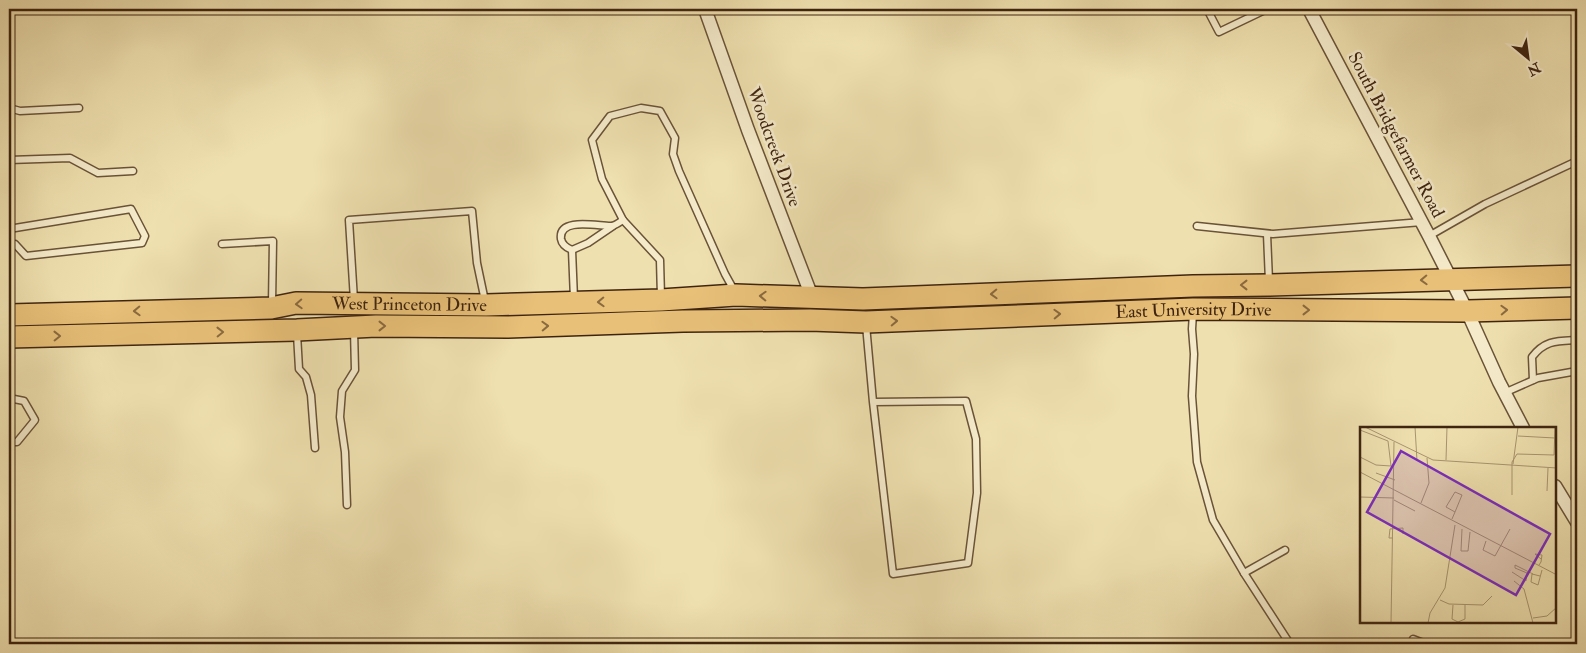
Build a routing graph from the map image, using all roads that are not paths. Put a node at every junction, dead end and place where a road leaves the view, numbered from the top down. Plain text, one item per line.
1 (706, 9) edge
2 (1208, 9) edge
3 (1266, 9) edge
4 (1309, 9) edge
5 (9, 108) edge
6 (79, 108) dead end
7 (9, 160) edge
8 (1577, 161) edge
9 (133, 171) dead end
10 (623, 220) junction
11 (1422, 222) junction
12 (613, 226) junction
13 (1197, 226) dead end
14 (9, 229) edge
15 (1267, 234) junction
16 (1429, 236) junction
17 (9, 244) edge
18 (222, 244) dead end
19 (572, 250) junction
20 (1577, 276) edge
21 (1450, 279) junction
22 (1269, 285) junction
23 (736, 295) junction
24 (812, 297) junction
25 (661, 300) junction
26 (574, 303) junction
27 (486, 306) junction
28 (272, 308) junction
29 (1577, 308) edge
30 (1193, 309) junction
31 (864, 310) junction
32 (1467, 311) junction
33 (9, 315) edge
34 (354, 316) junction
35 (810, 320) joint
36 (297, 330) junction
37 (9, 337) edge
38 (1577, 340) edge
39 (1577, 371) edge
40 (1533, 380) junction
41 (1504, 393) junction
42 (9, 398) edge
43 (873, 402) junction
44 (1522, 427) edge
45 (9, 442) edge
46 (315, 448) dead end
47 (1556, 488) edge
48 (347, 505) dead end
49 (1577, 522) edge
50 (1285, 550) dead end
51 (1244, 573) junction
52 (1413, 639) dead end
53 (1290, 644) edge
54 (1426, 644) edge

1 - 24 street, Woodcreek Drive
2 - 3 lane
4 - 11 street, South Bridgefarmer Road
5 - 6 lane
7 - 9 lane
8 - 16 lane
10 - 12 lane
10 - 23 lane
10 - 25 lane
11 - 15 lane
11 - 16 street, South Bridgefarmer Road
12 - 19 lane
12 - 19 lane
13 - 15 lane
14 - 17 lane
15 - 22 lane
16 - 21 street, South Bridgefarmer Road
18 - 28 lane
19 - 26 lane
20 - 21 highway, East University Drive
21 -> 22 highway, East University Drive
21 - 32 street, South Bridgefarmer Road
22 -> 31 highway, East University Drive
24 -> 23 highway, West Princeton Drive
23 - 25 highway, West Princeton Drive
24 - 31 highway, East University Drive
25 -> 26 highway, West Princeton Drive
26 - 27 highway, West Princeton Drive
27 - 34 highway, West Princeton Drive
27 - 34 lane
28 -> 33 highway, West Princeton Drive
34 -> 28 highway, West Princeton Drive
32 -> 29 highway, East University Drive
31 -> 30 highway, East University Drive
30 -> 32 highway, East University Drive
30 - 51 lane
31 - 35 highway, East University Drive
31 - 43 lane
32 - 41 street, South Bridgefarmer Road
34 -> 35 highway, West Princeton Drive
34 - 36 highway, West Princeton Drive
34 - 48 lane
37 -> 36 highway, West Princeton Drive
36 - 46 lane
38 - 40 lane
39 - 40 lane
40 - 41 lane
41 - 44 street, South Bridgefarmer Road
42 - 45 lane
43 - 43 lane
47 - 49 street
50 - 51 lane
51 - 53 lane
52 - 54 lane

